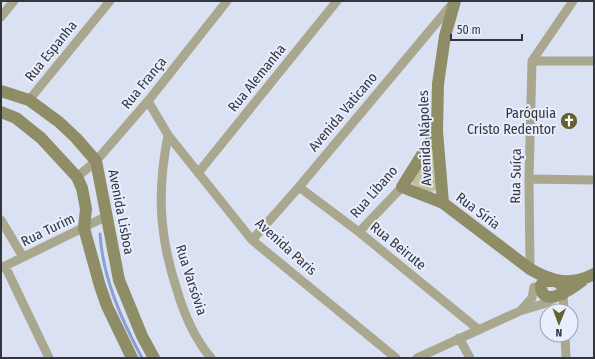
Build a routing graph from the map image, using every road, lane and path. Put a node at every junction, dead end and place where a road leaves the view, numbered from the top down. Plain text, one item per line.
1 (14, 1) edge
2 (110, 1) edge
3 (227, 1) edge
4 (337, 1) edge
5 (455, 1) edge
6 (573, 1) edge
7 (1, 17) edge
8 (532, 61) junction
9 (594, 61) edge
10 (1, 91) edge
11 (29, 100) junction
12 (148, 101) junction
13 (1, 112) edge
14 (437, 131) junction
15 (168, 135) junction
16 (96, 161) junction
17 (198, 173) junction
18 (77, 176) junction
19 (529, 179) junction
20 (594, 180) edge
21 (299, 187) junction
22 (402, 187) junction
23 (443, 203) junction
24 (107, 216) junction
25 (1, 220) edge
26 (84, 228) junction
27 (359, 232) junction
28 (252, 240) junction
29 (23, 257) junction
30 (3, 267) edge
31 (530, 269) junction
32 (589, 277) edge
33 (556, 281) junction
34 (534, 287) junction
35 (563, 294) junction
36 (548, 296) junction
37 (564, 303) edge
38 (520, 311) junction
39 (478, 330) junction
40 (459, 338) junction
41 (565, 343) edge
42 (49, 358) edge
43 (132, 358) edge
44 (154, 358) edge
45 (210, 358) edge
46 (396, 358) edge
47 (417, 358) edge
48 (470, 358) edge
49 (566, 358) edge

1 - 7 street
2 - 11 street, Rua Espanha
3 - 12 street, Rua França
4 - 17 street, Rua Alemanha
5 - 14 street, Avenida Nápoles
5 - 21 street, Avenida Vaticano
6 - 8 street
8 - 9 street
8 - 19 street, Rua Suíça
10 - 11 street, Avenida Lisboa
11 - 16 street, Avenida Lisboa
12 - 15 street, Avenida Paris
12 - 16 street, Rua França
13 - 18 street
14 - 22 street, Rua Líbano
14 - 23 street, Avenida Nápoles
15 - 17 street, Avenida Paris
15 - 45 street, Rua Varsóvia
16 - 18 street, Rua França
16 - 24 street, Avenida Lisboa
17 - 28 street, Avenida Paris
18 - 26 street
19 - 20 street
19 - 31 street, Rua Suíça
21 - 27 street, Rua Beirute
21 - 28 street, Avenida Vaticano
22 - 23 street, Rua Síria
22 - 27 street, Rua Líbano
23 - 31 street, Rua Síria
24 - 26 street, Rua Turim
24 - 44 street, Avenida Lisboa
25 - 29 street
26 - 29 street, Rua Turim
26 - 43 street
27 - 39 street, Rua Beirute
28 - 46 street, Avenida Paris
29 - 30 street, Rua Turim
30 - 42 street
31 - 33 street
31 - 34 street
32 - 33 street
32 - 35 street
33 - 35 street
33 - 36 street
34 - 36 street
34 - 38 street
35 - 36 street
35 - 37 street
35 - 38 street
38 - 39 street
39 - 40 street
40 - 47 street
40 - 48 street
41 - 49 street

